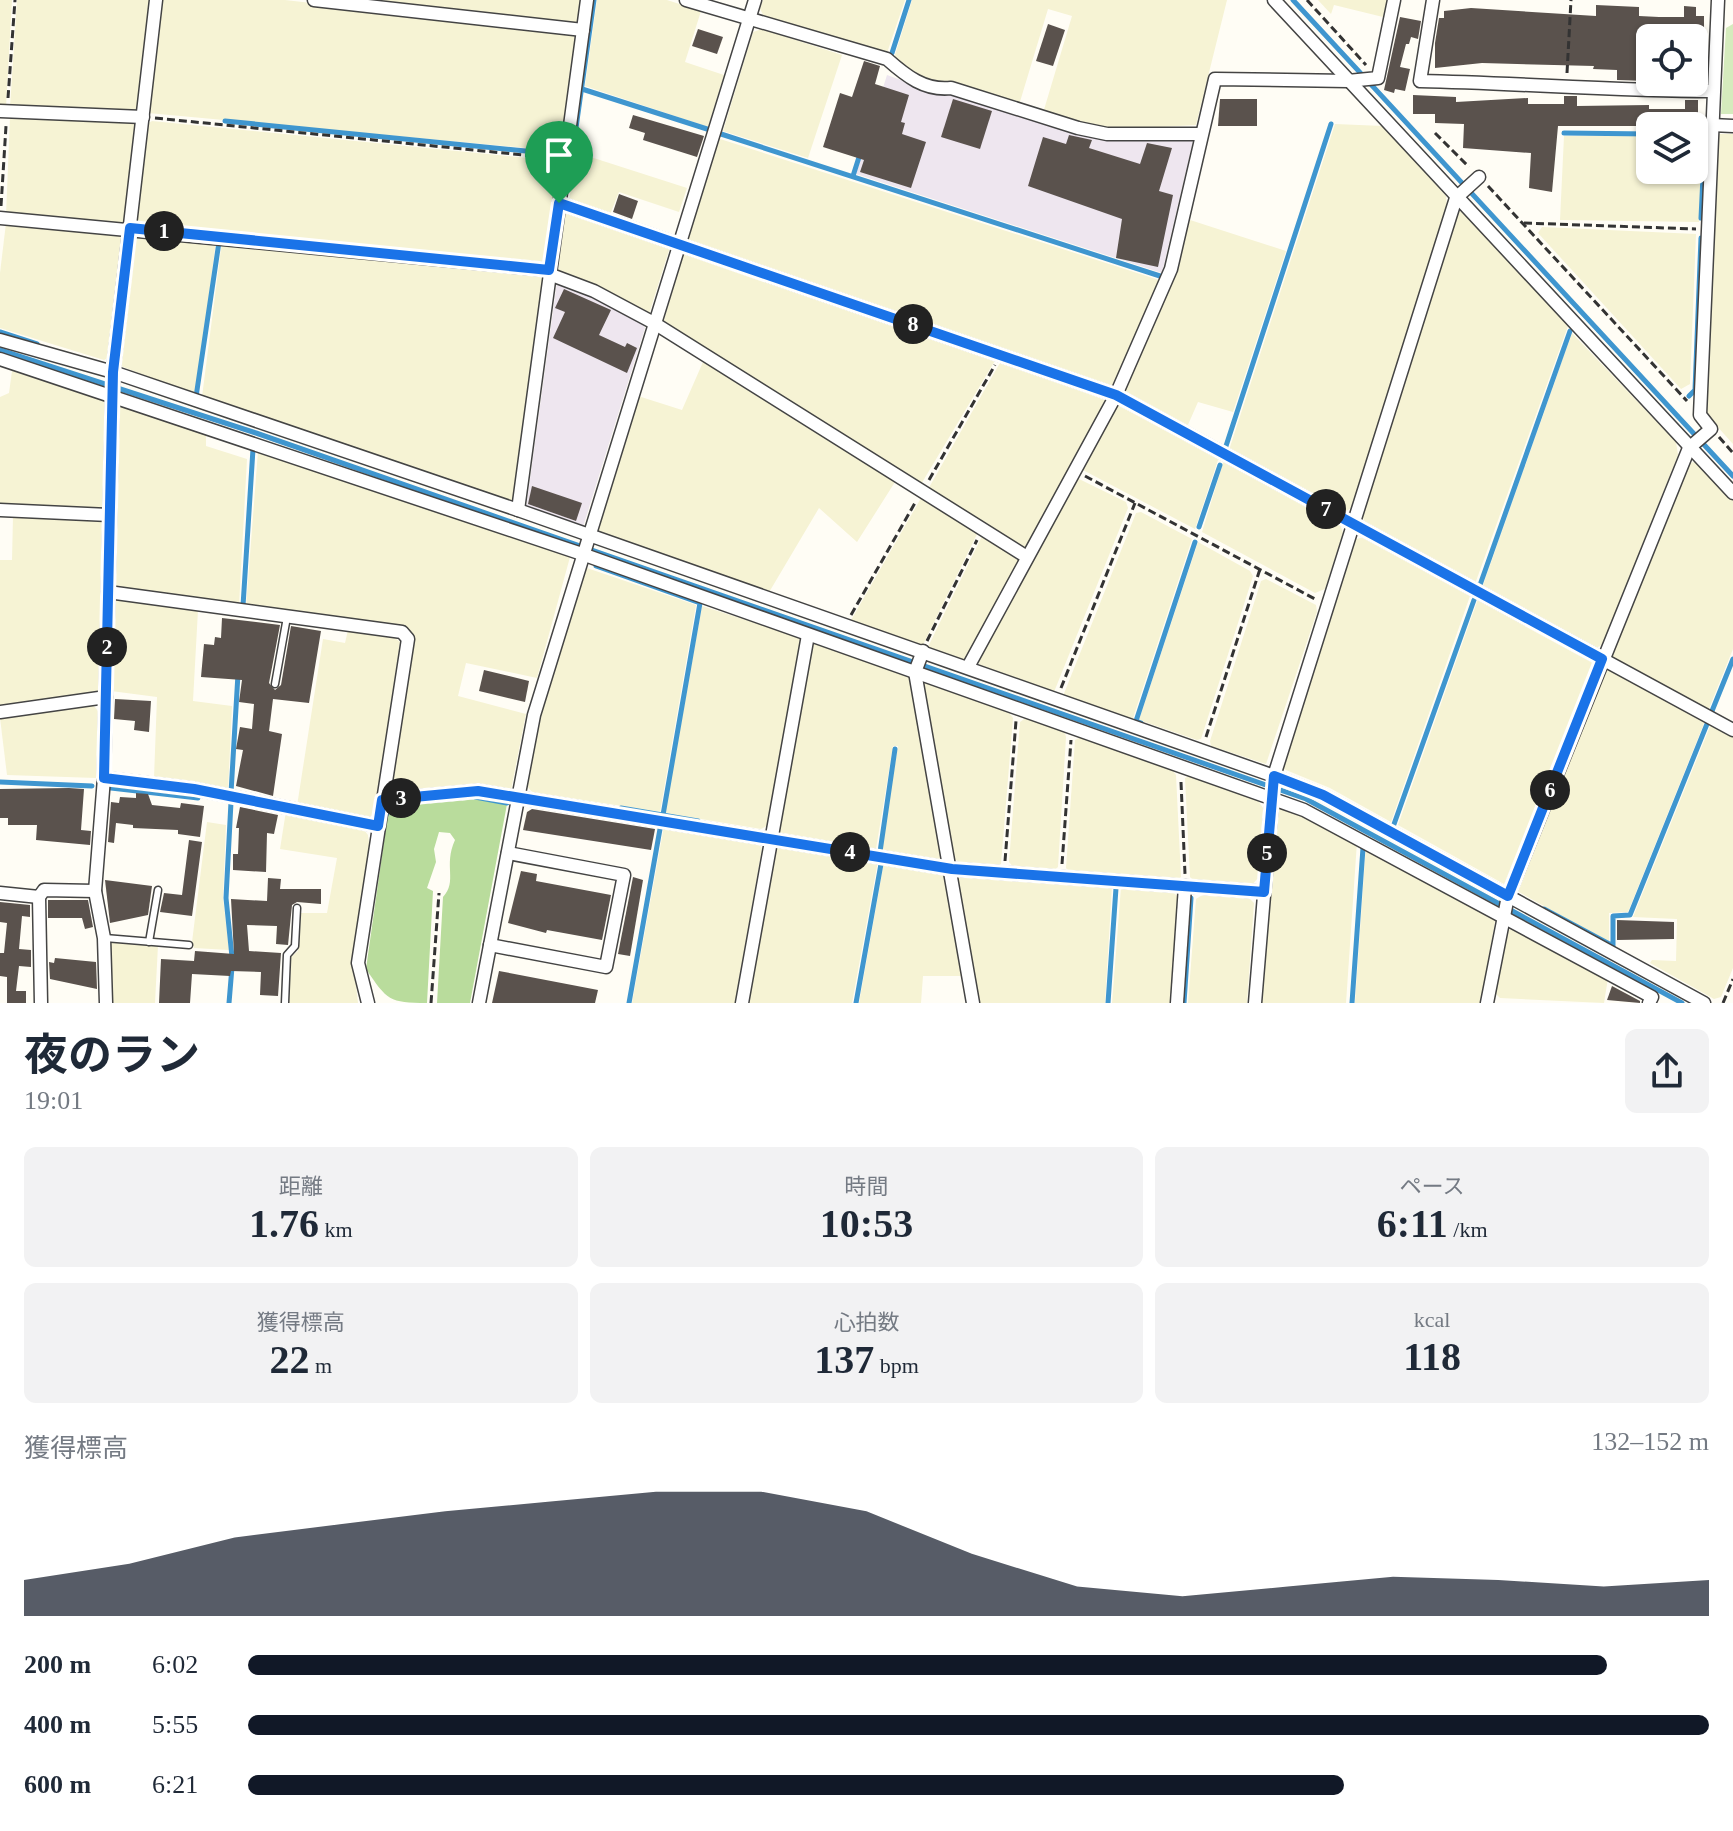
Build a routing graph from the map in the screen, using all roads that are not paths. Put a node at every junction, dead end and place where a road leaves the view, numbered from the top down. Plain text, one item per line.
1 (156, 0) edge
2 (314, 0) edge
3 (587, 0) edge
4 (686, 0) edge
5 (755, 0) edge
6 (1274, 0) edge
7 (1394, 0) edge
8 (1433, 0) edge
9 (1718, 0) edge
10 (1717, 16) junction
11 (1733, 16) edge
12 (749, 19) junction
13 (583, 30) junction
14 (1350, 81) junction
15 (1713, 91) junction
16 (0, 111) edge
17 (143, 117) junction
18 (1711, 125) junction
19 (1733, 126) edge
20 (1201, 134) junction
21 (1477, 179) road end
22 (1458, 196) junction
23 (559, 203) junction
24 (0, 218) edge
25 (130, 228) junction
26 (678, 243) junction
27 (549, 272) junction
28 (654, 323) junction
29 (0, 340) edge
30 (0, 359) edge
31 (112, 384) junction
32 (1116, 395) junction
33 (1691, 446) junction
34 (1733, 493) edge
35 (0, 510) edge
36 (518, 510) junction
37 (109, 515) junction
38 (1354, 524) junction
39 (588, 536) junction
40 (582, 553) junction
41 (1027, 557) junction
42 (108, 592) junction
43 (287, 617) junction
44 (808, 635) junction
45 (923, 653) junction
46 (1602, 659) junction
47 (968, 667) junction
48 (916, 670) junction
49 (275, 684) dead end
50 (106, 697) junction
51 (0, 712) edge
52 (1733, 730) edge
53 (104, 778) junction
54 (1274, 778) junction
55 (1271, 797) junction
56 (518, 798) junction
57 (382, 800) junction
58 (378, 826) junction
59 (770, 839) junction
60 (508, 853) junction
61 (952, 869) junction
62 (1185, 886) junction
63 (158, 890) dead end
64 (95, 891) junction
65 (1264, 892) junction
66 (0, 893) edge
67 (39, 897) junction
68 (1506, 907) junction
69 (297, 908) dead end
70 (104, 938) junction
71 (149, 942) junction
72 (189, 945) dead end
73 (490, 945) junction
74 (41, 1003) edge
75 (106, 1003) edge
76 (285, 1003) edge
77 (368, 1003) edge
78 (479, 1003) edge
79 (742, 1003) edge
80 (973, 1003) edge
81 (1177, 1003) edge
82 (1255, 1003) edge
83 (1488, 1003) edge
84 (1649, 1003) edge
85 (1704, 1003) edge

1 - 17 street
2 - 13 street
3 - 13 street
4 - 12 street
5 - 12 street
6 - 14 street
7 - 14 street
8 - 15 street
9 - 10 street
10 - 11 street
10 - 15 street
12 - 20 street
12 - 26 street
13 - 23 street
14 - 20 street
14 - 22 street
15 - 18 street
16 - 17 street
17 - 25 street
18 - 19 street
18 - 33 street
20 - 32 street
21 - 22 street
22 - 33 street
22 - 38 street
23 - 26 street
23 - 27 street
24 - 25 street
25 - 27 street
25 - 31 street
26 - 28 street
26 - 32 street
27 - 28 street
27 - 36 street
28 - 39 street
28 - 41 street
29 - 31 street
30 - 31 street
31 - 36 street
31 - 37 street
31 - 40 street
32 - 38 street
32 - 41 street
33 - 34 street
33 - 46 street
35 - 37 street
36 - 39 street
37 - 42 street
38 - 46 street
38 - 54 street
39 - 40 street
39 - 45 street
40 - 44 street
40 - 56 street
41 - 47 street
42 - 43 street
42 - 50 street
43 - 49 lane
43 - 57 street
44 - 48 street
44 - 59 street
45 - 47 street
45 - 48 street
46 - 52 street
46 - 68 street
47 - 54 street
48 - 55 street
48 - 61 street
50 - 51 street
50 - 53 street
53 - 58 street
53 - 64 street
54 - 55 street
54 - 68 street
55 - 65 street
55 - 68 street
56 - 57 street
56 - 59 street
56 - 60 street
57 - 58 street
58 - 77 street
59 - 61 street
59 - 79 street
60 - 73 street
60 - 73 street
61 - 62 street
61 - 80 street
62 - 65 street
62 - 81 street
63 - 71 lane
64 - 67 street
64 - 70 street
65 - 82 street
66 - 67 street
67 - 74 street
68 - 83 street
68 - 84 street
68 - 85 street
69 - 76 lane
70 - 71 lane
70 - 75 street
71 - 72 lane
73 - 78 street

